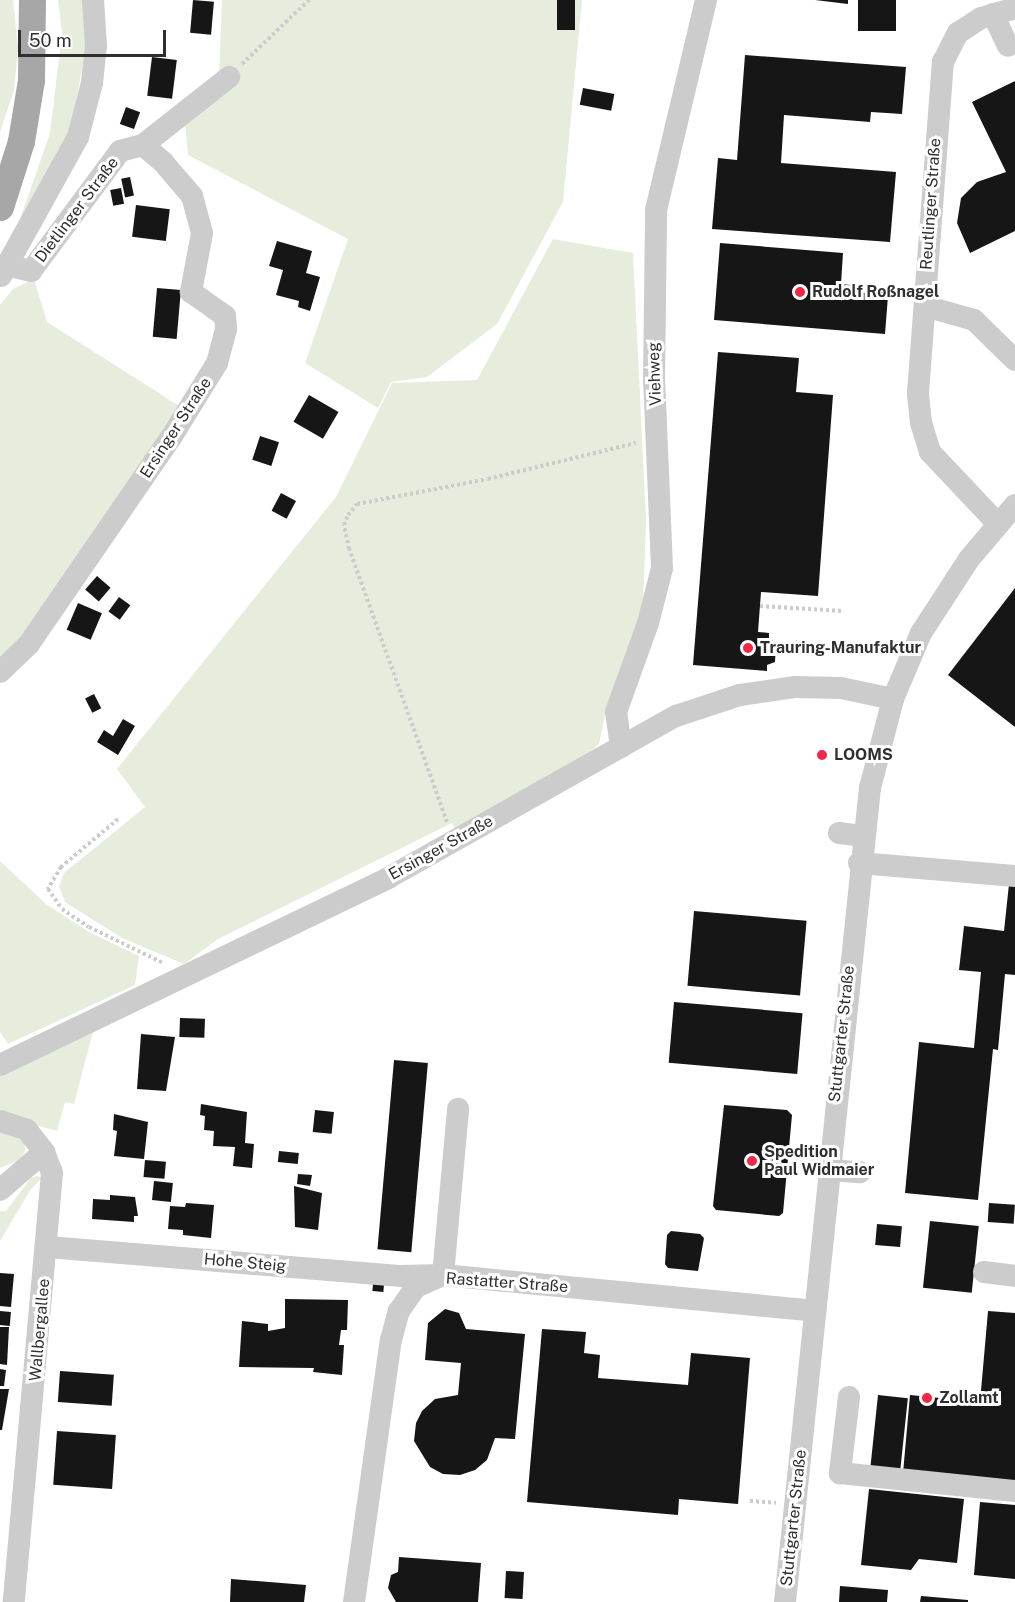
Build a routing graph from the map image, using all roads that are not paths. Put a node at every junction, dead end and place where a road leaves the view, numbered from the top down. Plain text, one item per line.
1 (32, 0) edge
2 (93, 0) edge
3 (706, 0) edge
4 (1015, 8) edge
5 (993, 14) junction
6 (1008, 45) dead end
7 (229, 77) road end
8 (143, 145) junction
9 (0, 207) edge
10 (5, 272) edge
11 (925, 306) junction
12 (1015, 360) edge
13 (1015, 505) edge
14 (997, 523) junction
15 (0, 672) edge
16 (893, 699) junction
17 (621, 747) junction
18 (839, 833) dead end
19 (862, 836) junction
20 (860, 863) junction
21 (1015, 876) edge
22 (0, 1065) edge
23 (458, 1109) dead end
24 (0, 1121) edge
25 (44, 1152) junction
26 (829, 1170) junction
27 (860, 1172) dead end
28 (0, 1190) edge
29 (48, 1247) junction
30 (984, 1272) dead end
31 (443, 1275) junction
32 (1015, 1276) edge
33 (815, 1311) junction
34 (849, 1397) dead end
35 (1015, 1491) edge
36 (9, 1563) edge
37 (14, 1602) edge
38 (354, 1602) edge
39 (785, 1602) edge

1 - 9 main road
2 - 10 street, Dietlinger Straße
3 - 17 street, Viehweg
4 - 5 street, Reutlinger Straße
5 - 6 street
5 - 11 street, Reutlinger Straße
7 - 8 street, Dietlinger Straße
8 - 10 street, Dietlinger Straße
8 - 15 street, Ersinger Straße
11 - 12 street
11 - 14 street, Reutlinger Straße
13 - 14 street, Stuttgarter Straße
14 - 16 street, Stuttgarter Straße
16 - 17 street, Ersinger Straße
16 - 19 street, Stuttgarter Straße
17 - 22 street, Ersinger Straße
18 - 19 street
19 - 20 street, Stuttgarter Straße
20 - 21 street
20 - 26 street, Stuttgarter Straße
23 - 31 street
24 - 25 street, Wallbergallee
25 - 28 street
25 - 29 street, Wallbergallee
26 - 27 street
26 - 33 street, Stuttgarter Straße
29 - 31 street, Hohe Steig
29 - 36 street, Wallbergallee
30 - 32 street
31 - 33 street, Rastatter Straße
31 - 38 street, Rastatter Straße
33 - 39 street, Stuttgarter Straße
34 - 35 street
36 - 37 street, Wallbergallee

